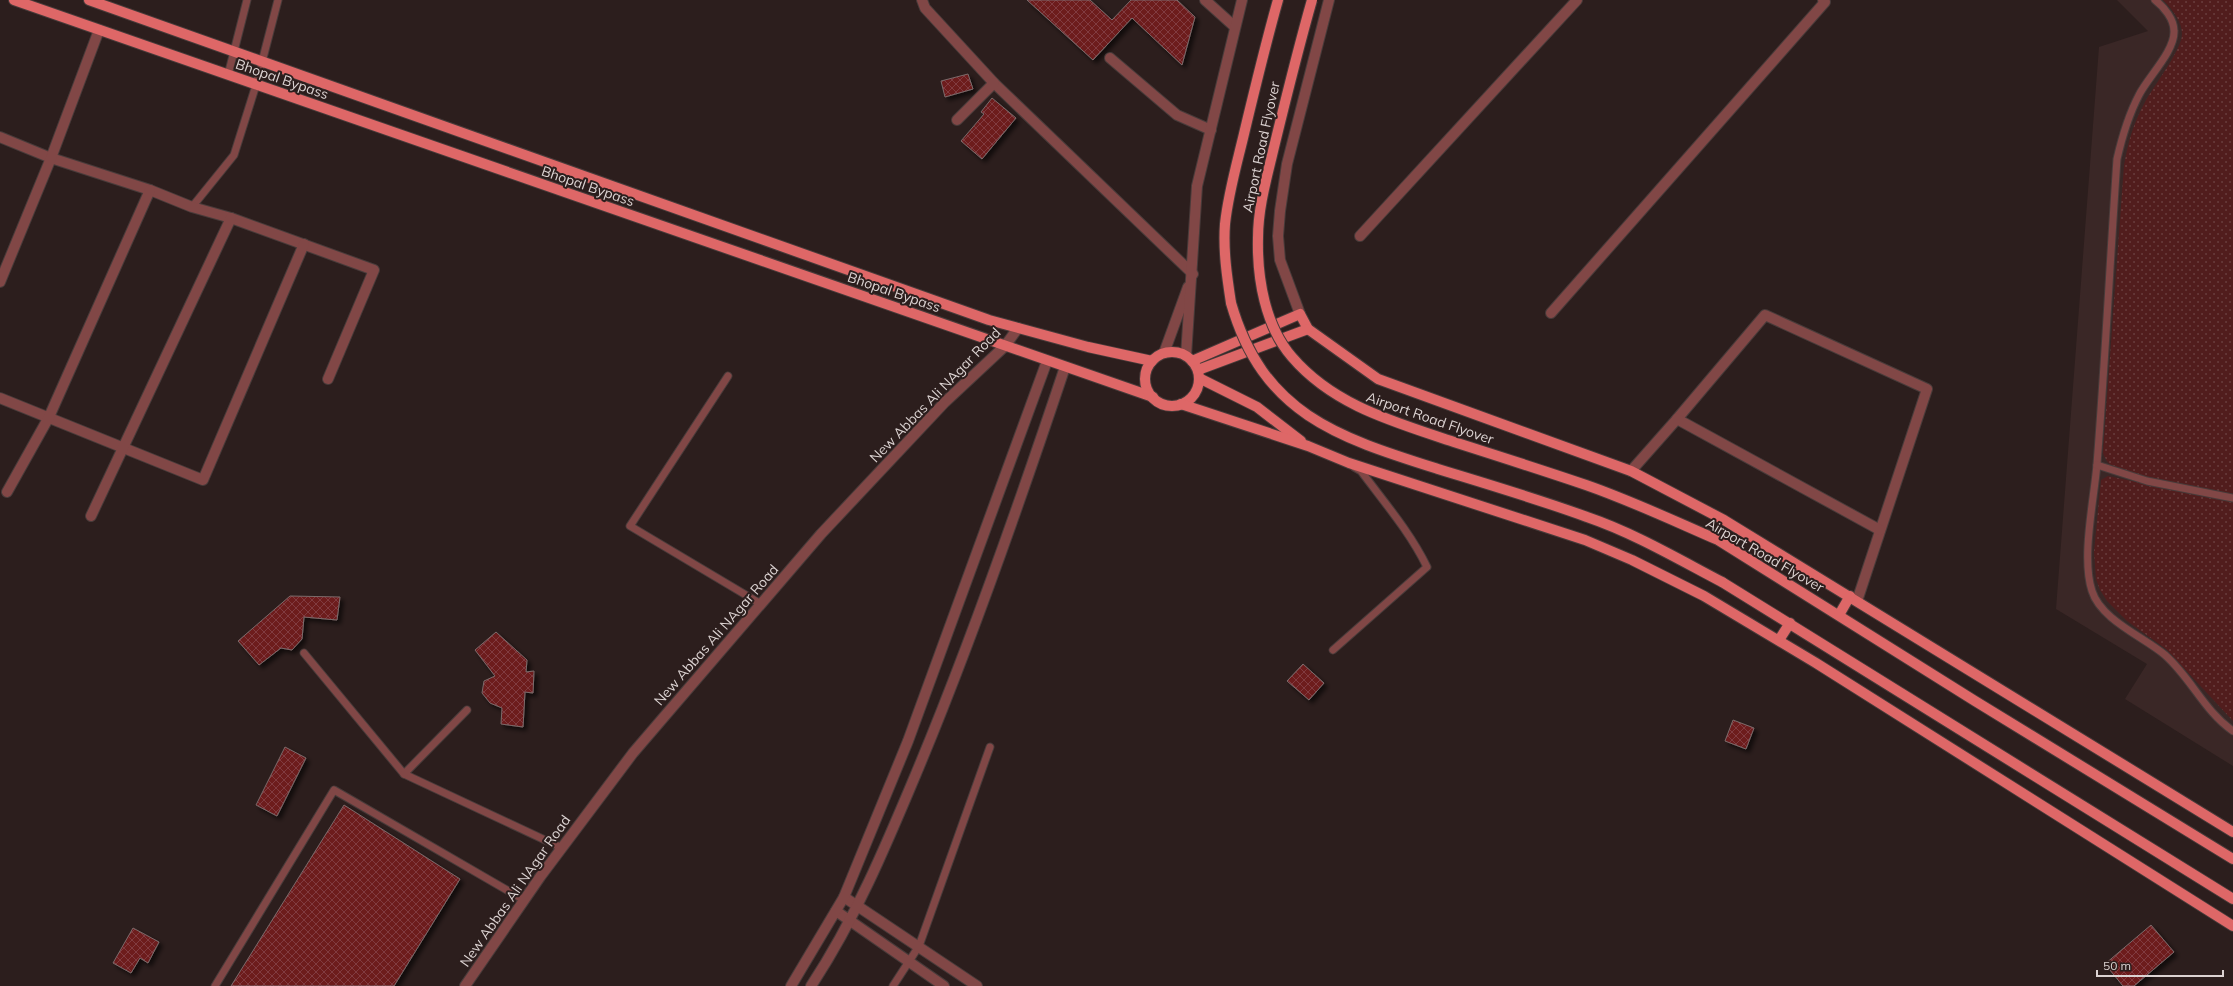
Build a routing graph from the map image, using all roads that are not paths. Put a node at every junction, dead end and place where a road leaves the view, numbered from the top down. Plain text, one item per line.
1 (14, 0) edge
2 (89, 0) edge
3 (247, 0) edge
4 (278, 0) edge
5 (922, 0) edge
6 (1205, 0) edge
7 (1242, 0) edge
8 (1278, 0) edge
9 (1312, 0) edge
10 (1329, 0) edge
11 (1577, 0) edge
12 (1823, 0) edge
13 (2155, 0) edge
14 (1216, 4) edge
15 (1235, 27) junction
16 (99, 30) junction
17 (233, 51) junction
18 (1110, 58) dead end
19 (262, 61) junction
20 (228, 76) junction
21 (994, 83) junction
22 (256, 86) junction
23 (957, 120) dead end
24 (1211, 130) junction
25 (0, 137) edge
26 (51, 158) junction
27 (150, 190) junction
28 (192, 207) junction
29 (231, 218) junction
30 (1360, 236) dead end
31 (304, 244) junction
32 (1192, 274) junction
33 (0, 282) edge
34 (1551, 313) dead end
35 (1300, 314) junction
36 (1018, 328) junction
37 (1308, 329) junction
38 (1004, 346) junction
39 (1164, 353) junction
40 (1189, 358) junction
41 (1047, 360) junction
42 (1152, 361) junction
43 (1065, 367) junction
44 (1198, 374) junction
45 (728, 376) dead end
46 (328, 379) dead end
47 (1153, 397) junction
48 (0, 398) edge
49 (1182, 404) junction
50 (48, 418) junction
51 (1677, 419) junction
52 (1308, 446) junction
53 (122, 448) junction
54 (1349, 463) junction
55 (2097, 465) junction
56 (1631, 471) junction
57 (7, 492) dead end
58 (2233, 498) edge
59 (91, 516) dead end
60 (1880, 530) junction
61 (1853, 599) junction
62 (761, 604) junction
63 (1839, 615) junction
64 (1790, 622) junction
65 (1779, 640) junction
66 (1333, 650) dead end
67 (304, 653) dead end
68 (467, 710) dead end
69 (2233, 731) edge
70 (990, 748) dead end
71 (404, 774) junction
72 (2233, 832) edge
73 (562, 848) junction
74 (2233, 858) edge
75 (844, 897) junction
76 (2233, 899) edge
77 (524, 900) junction
78 (857, 906) junction
79 (836, 911) junction
80 (849, 920) junction
81 (2233, 926) edge
82 (919, 946) junction
83 (909, 961) junction
84 (216, 986) edge
85 (465, 986) edge
86 (791, 986) edge
87 (811, 986) edge
88 (893, 986) edge
89 (944, 986) edge
90 (976, 986) edge

1 - 16 main road, Bhopal Bypass
2 - 17 main road, Bhopal Bypass
3 - 17 lane
4 - 19 lane
5 - 21 street
6 - 14 street
7 - 15 street
8 - 64 main road, Airport Road Flyover, bridge
9 - 63 main road, Airport Road Flyover, bridge
10 - 35 street
11 - 30 street
12 - 34 street
13 - 55 lane
14 - 15 street
15 - 24 street
16 - 20 main road, Bhopal Bypass
16 - 26 street
17 - 19 main road, Bhopal Bypass
17 - 20 lane
18 - 24 street
19 - 22 lane
19 - 36 main road, Bhopal Bypass
20 - 22 main road, Bhopal Bypass
21 - 23 street
21 - 32 street
22 - 28 lane
22 - 38 main road, Bhopal Bypass
24 - 32 street
25 - 26 street
26 - 27 street
26 - 33 street
27 - 28 street
27 - 50 street
28 - 29 street
29 - 31 street
29 - 53 street
31 - 46 street
31 - 53 street
32 - 39 street
32 - 40 street
35 - 37 main road
35 - 40 main road
36 - 38 street, New Abbas Ali NAgar Road
36 - 42 main road, Bhopal Bypass
37 - 44 main road
37 - 56 main road
38 - 41 main road, Bhopal Bypass
38 - 62 street, New Abbas Ali NAgar Road
39 - 40 main road
39 - 42 main road
40 - 44 main road
41 - 43 main road, Bhopal Bypass
41 - 75 street
42 - 47 main road
43 - 47 main road, Bhopal Bypass
43 - 78 street
44 - 49 main road
44 - 52 main road
45 - 62 lane
47 - 49 main road
48 - 50 street
49 - 52 main road
50 - 53 street
50 - 57 street
51 - 56 street
51 - 60 street
51 - 60 street
52 - 54 main road
53 - 59 street
54 - 65 main road
54 - 66 lane
55 - 58 lane
55 - 69 lane
56 - 61 main road
60 - 61 street
61 - 63 main road
61 - 72 main road
62 - 73 street, New Abbas Ali NAgar Road
63 - 74 main road, Airport Road Flyover
64 - 65 main road
64 - 76 main road, Airport Road Flyover
65 - 81 main road
67 - 71 lane
68 - 71 lane
70 - 82 lane
71 - 73 lane
73 - 77 street, New Abbas Ali NAgar Road
75 - 78 street
75 - 79 street
77 - 84 lane
77 - 85 street, New Abbas Ali NAgar Road
78 - 80 street
78 - 82 street
79 - 80 street
79 - 86 street
80 - 83 street
80 - 87 street
82 - 83 lane
82 - 90 street
83 - 88 lane
83 - 89 street

